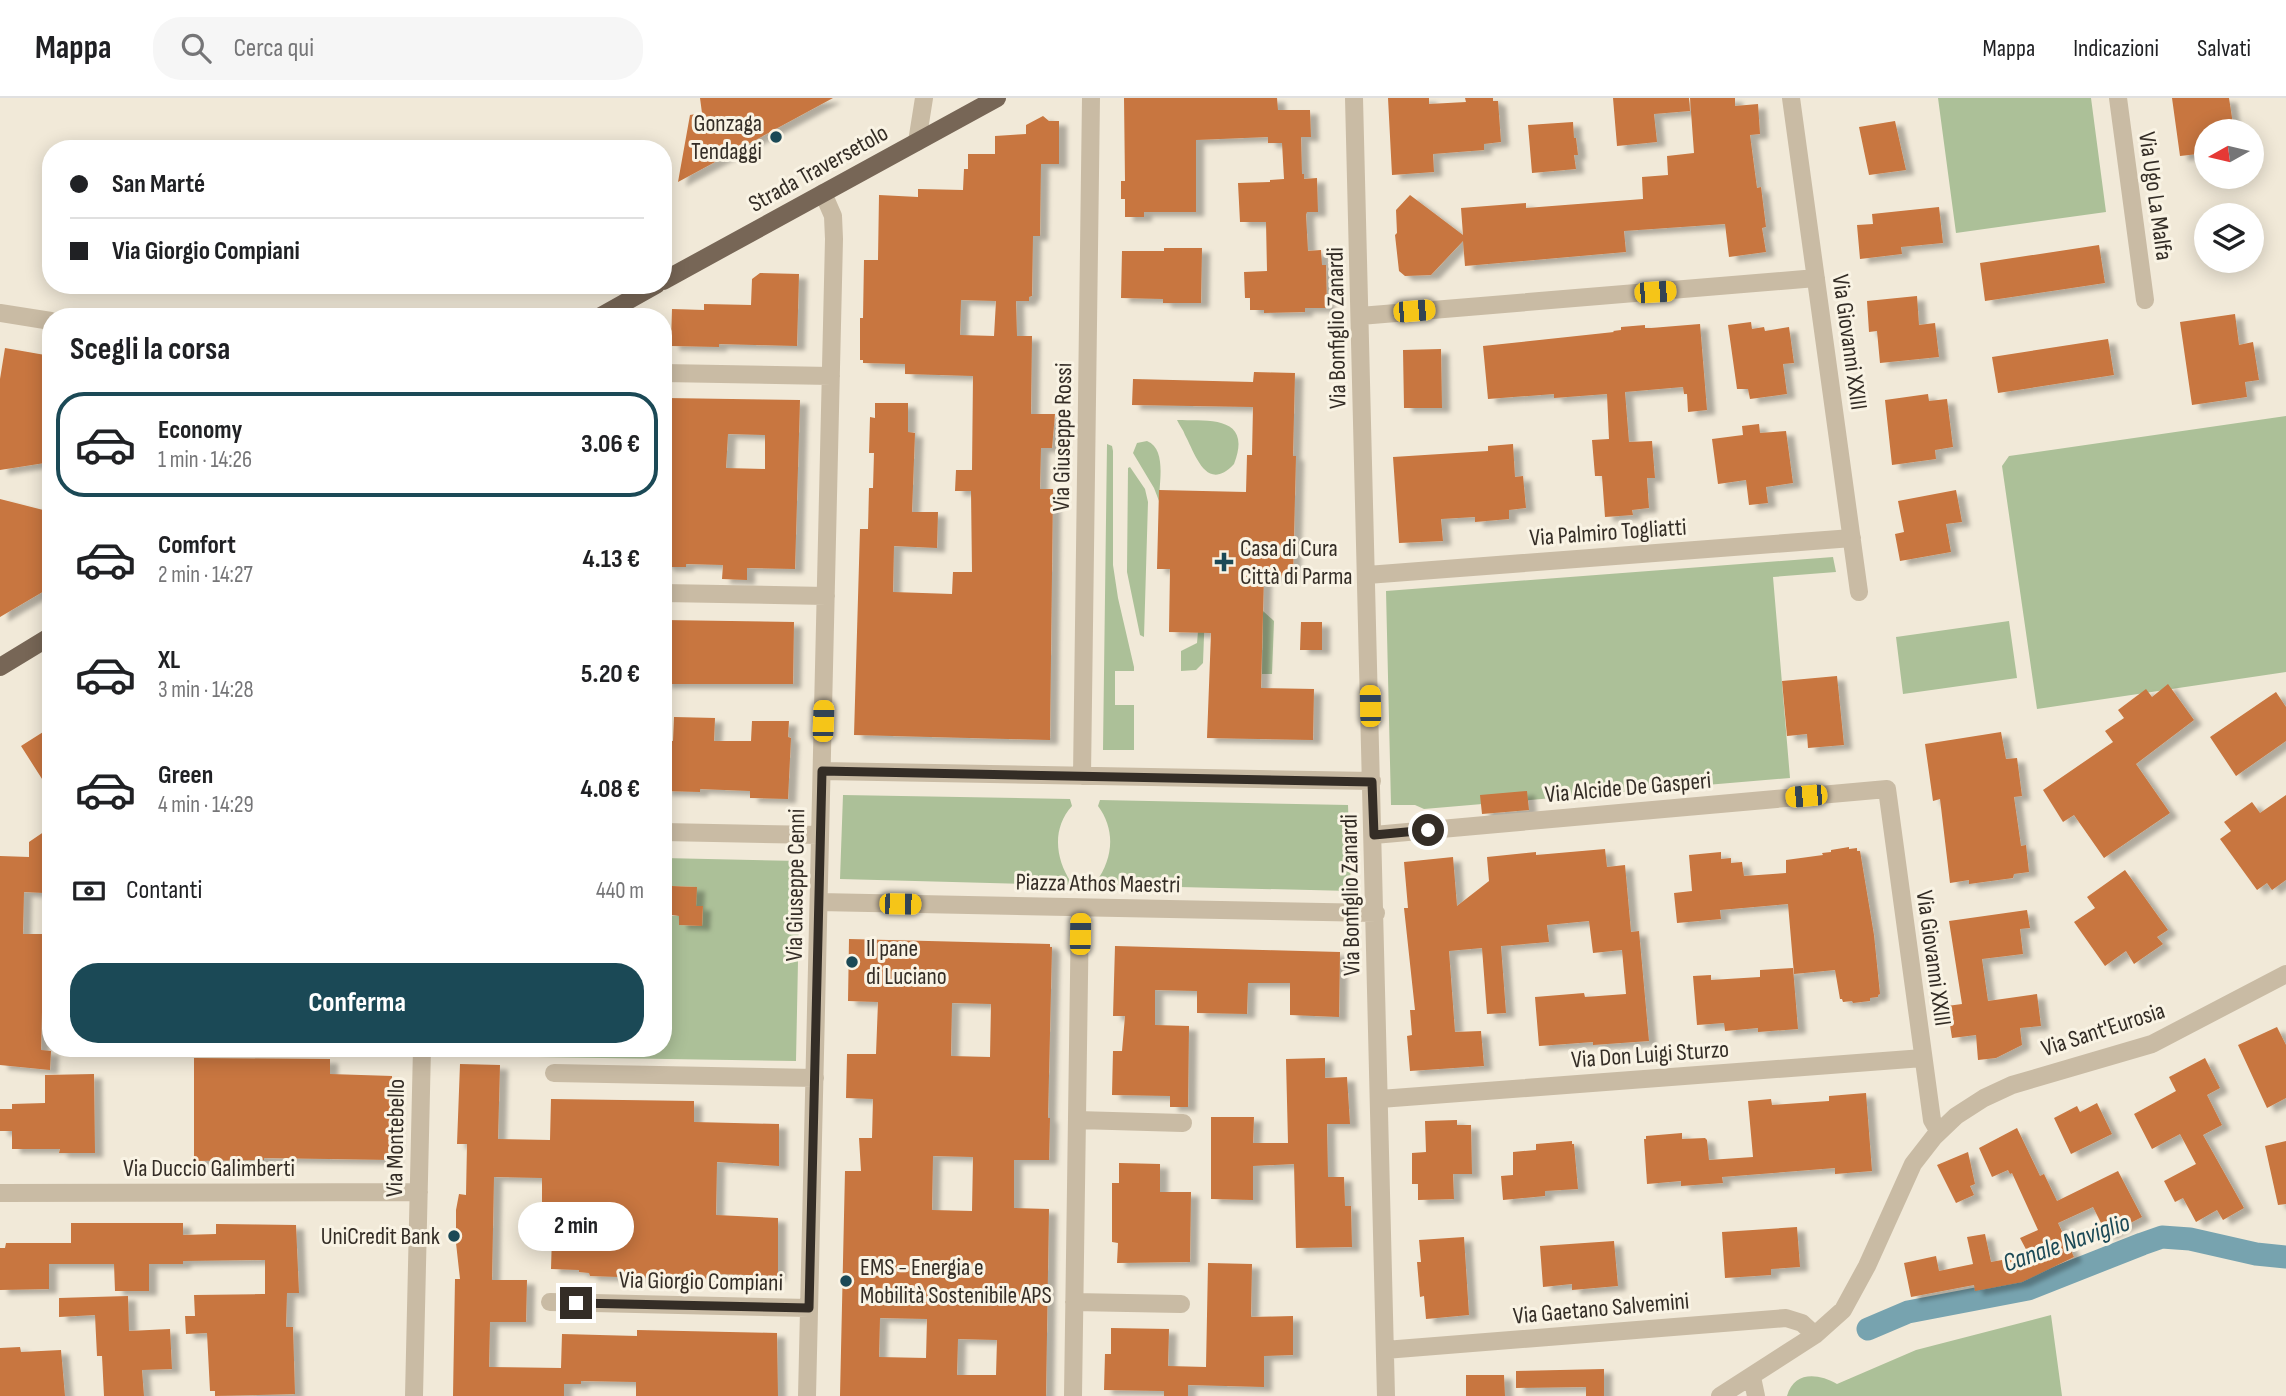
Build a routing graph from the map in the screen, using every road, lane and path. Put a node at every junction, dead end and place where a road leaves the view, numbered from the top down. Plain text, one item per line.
1 (924, 98) edge
2 (997, 98) edge
3 (1091, 98) edge
4 (1354, 98) edge
5 (1791, 98) edge
6 (2118, 98) edge
7 (917, 142) junction
8 (823, 193) junction
9 (672, 276) edge
10 (1816, 278) junction
11 (640, 294) edge
12 (2145, 300) dead end
13 (615, 308) edge
14 (0, 313) edge
15 (1360, 316) junction
16 (42, 320) edge
17 (672, 373) edge
18 (831, 376) junction
19 (1852, 538) junction
20 (1367, 575) junction
21 (1859, 592) dead end
22 (672, 593) edge
23 (826, 596) junction
24 (42, 641) edge
25 (0, 667) edge
26 (822, 771) junction
27 (1082, 776) junction
28 (1372, 782) junction
29 (1887, 789) joint
30 (672, 832) edge
31 (820, 835) junction
32 (1374, 835) junction
33 (819, 902) junction
34 (1080, 908) junction
35 (1376, 913) junction
36 (2286, 974) edge
37 (422, 1057) edge
38 (1923, 1058) junction
39 (554, 1073) dead end
40 (815, 1078) junction
41 (1380, 1099) junction
42 (1077, 1120) junction
43 (1183, 1123) dead end
44 (1939, 1132) junction
45 (419, 1192) junction
46 (0, 1194) edge
47 (550, 1302) dead end
48 (1074, 1302) junction
49 (1181, 1304) dead end
50 (809, 1308) junction
51 (1815, 1335) junction
52 (1385, 1350) junction
53 (1752, 1377) junction
54 (414, 1396) edge
55 (807, 1396) edge
56 (1073, 1396) edge
57 (1386, 1396) edge
58 (1720, 1396) edge
59 (1756, 1396) edge

1 - 7 street
2 - 7 main road, Strada Traversetolo
3 - 27 street, Via Giuseppe Rossi
4 - 15 street, Via Bonfiglio Zanardi
5 - 10 street, Via Giovanni XXIII
6 - 12 street, Via Ugo La Malfa
7 - 8 main road, Strada Traversetolo
8 - 9 main road, Strada Traversetolo
8 - 18 street, Via Giuseppe Cenni
10 - 15 street
10 - 19 street, Via Giovanni XXIII
11 - 13 main road
14 - 16 street
15 - 20 street, Via Bonfiglio Zanardi
17 - 18 street
18 - 23 street, Via Giuseppe Cenni
19 - 20 street, Via Palmiro Togliatti
19 - 21 street, Via Giovanni XXIII
20 - 28 street, Via Bonfiglio Zanardi
22 - 23 street
23 - 26 street, Via Giuseppe Cenni
24 - 25 main road
26 - 27 street
26 - 31 street, Via Giuseppe Cenni
27 - 28 street
28 - 32 street, Via Bonfiglio Zanardi
29 - 32 street, Via Alcide De Gasperi
29 - 38 street, Via Giovanni XXIII
30 - 31 street
31 - 33 street, Via Giuseppe Cenni
32 - 35 street, Via Bonfiglio Zanardi
33 - 34 street, Piazza Athos Maestri
33 - 40 street, Via Giuseppe Cenni
34 - 35 street, Piazza Athos Maestri
34 - 42 street
35 - 41 street, Via Bonfiglio Zanardi
36 - 44 street, Via Sant'Eurosia
37 - 45 street, Via Montebello
38 - 41 street, Via Don Luigi Sturzo
38 - 44 street, Via Giovanni XXIII
39 - 40 street
40 - 50 street, Via Giuseppe Cenni
41 - 52 street, Via Bonfiglio Zanardi
42 - 43 street
42 - 48 street
44 - 51 street, Via Sant'Eurosia
45 - 46 street, Via Duccio Galimberti
45 - 54 street, Via Montebello
47 - 50 street, Via Giorgio Compiani
48 - 49 street
48 - 56 street
50 - 55 street, Via Giuseppe Cenni
51 - 52 street, Via Gaetano Salvemini
51 - 53 street, Via Sant'Eurosia
52 - 57 street, Via Bonfiglio Zanardi
53 - 58 street, Via Sant'Eurosia
53 - 59 street

